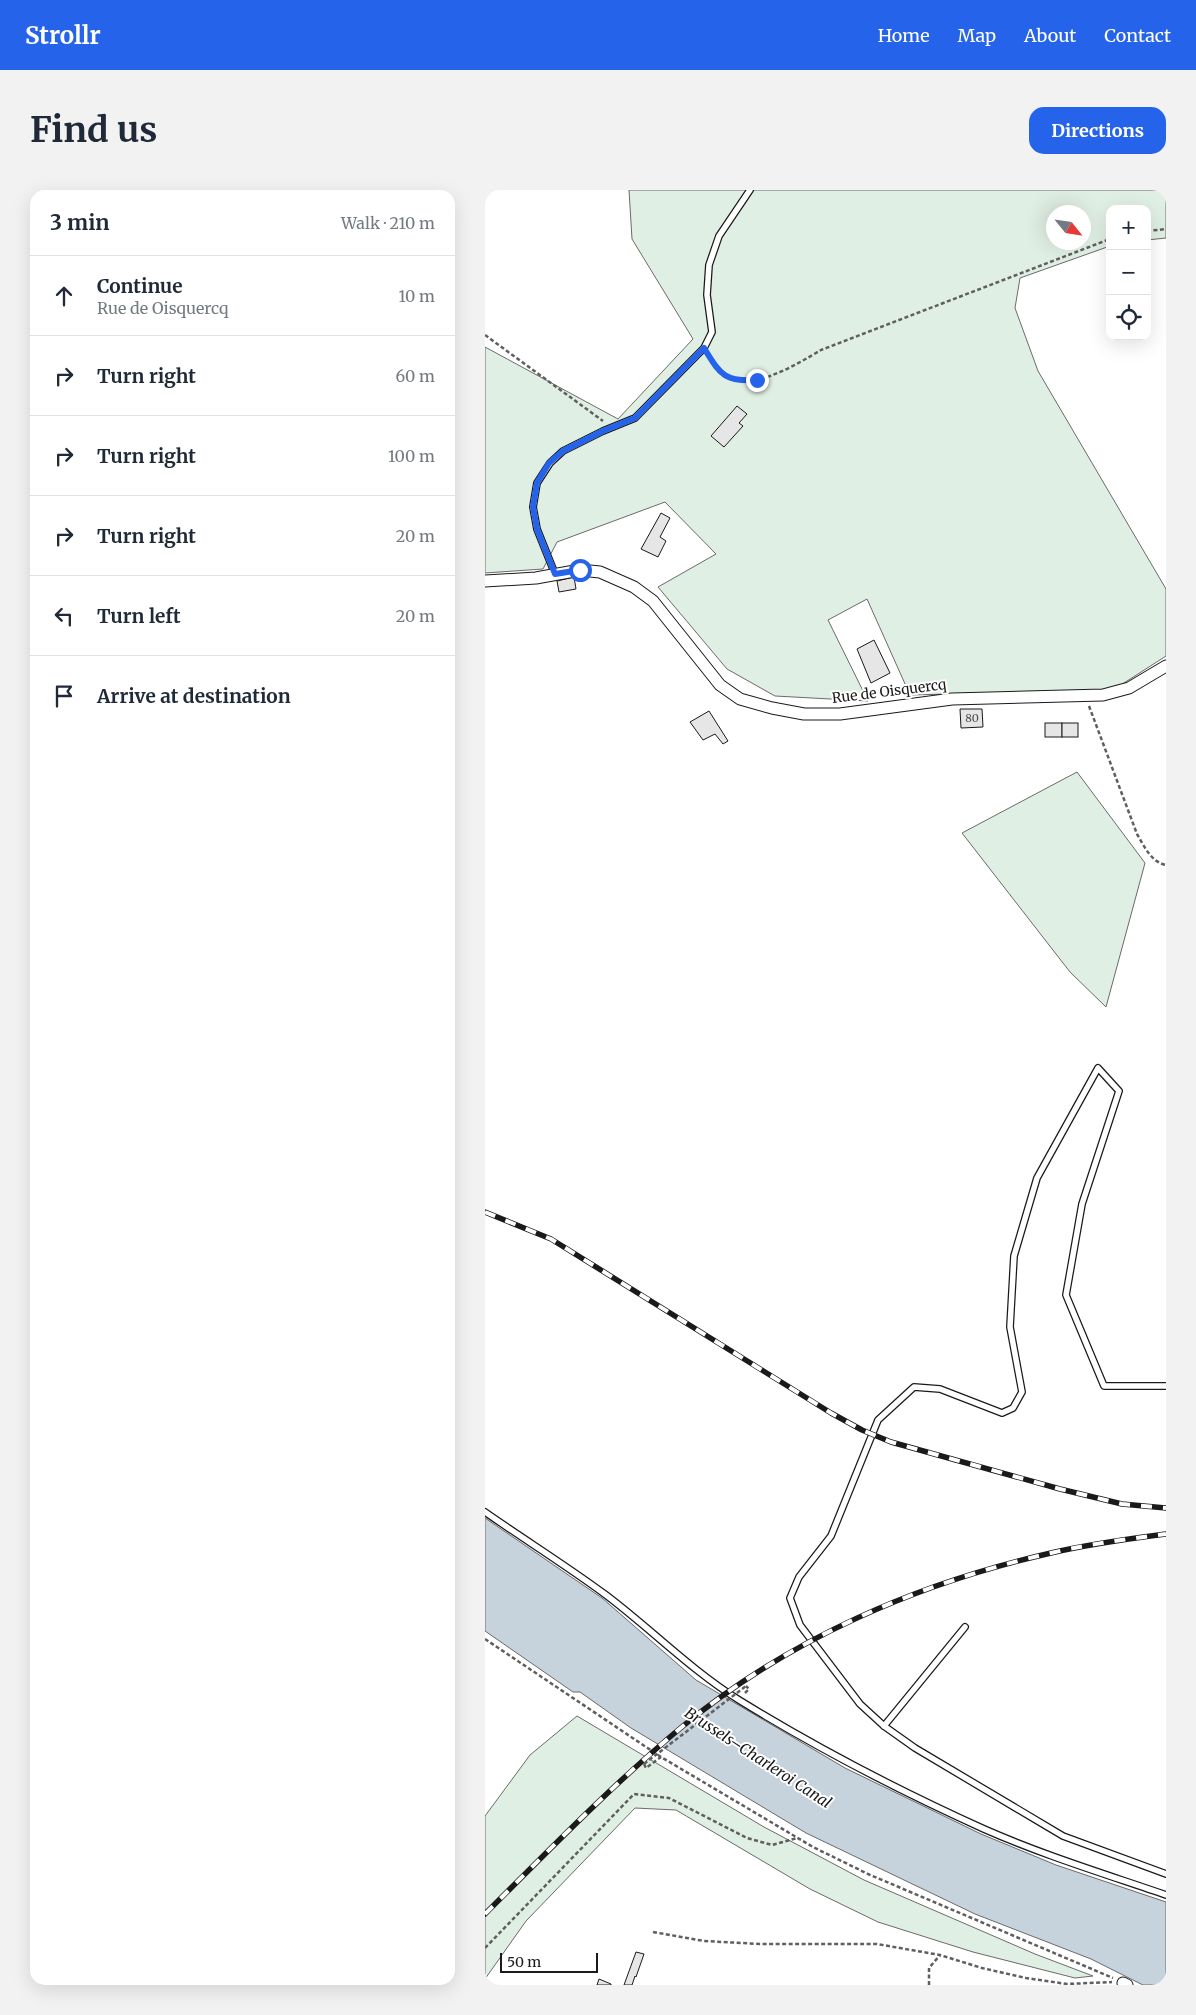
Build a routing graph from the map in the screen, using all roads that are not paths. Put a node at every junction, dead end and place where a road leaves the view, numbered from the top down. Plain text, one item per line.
1 (750, 190) edge
2 (555, 574) junction
3 (485, 581) edge
4 (1166, 666) edge
5 (1166, 1386) edge
6 (485, 1512) edge
7 (965, 1627) dead end
8 (884, 1726) junction
9 (1166, 1874) edge
10 (1166, 1895) edge

1 - 2 lane
2 - 3 street, Rue de Oisquercq
2 - 4 street, Rue de Oisquercq
5 - 8 lane
6 - 10 lane
7 - 8 lane
8 - 9 lane

